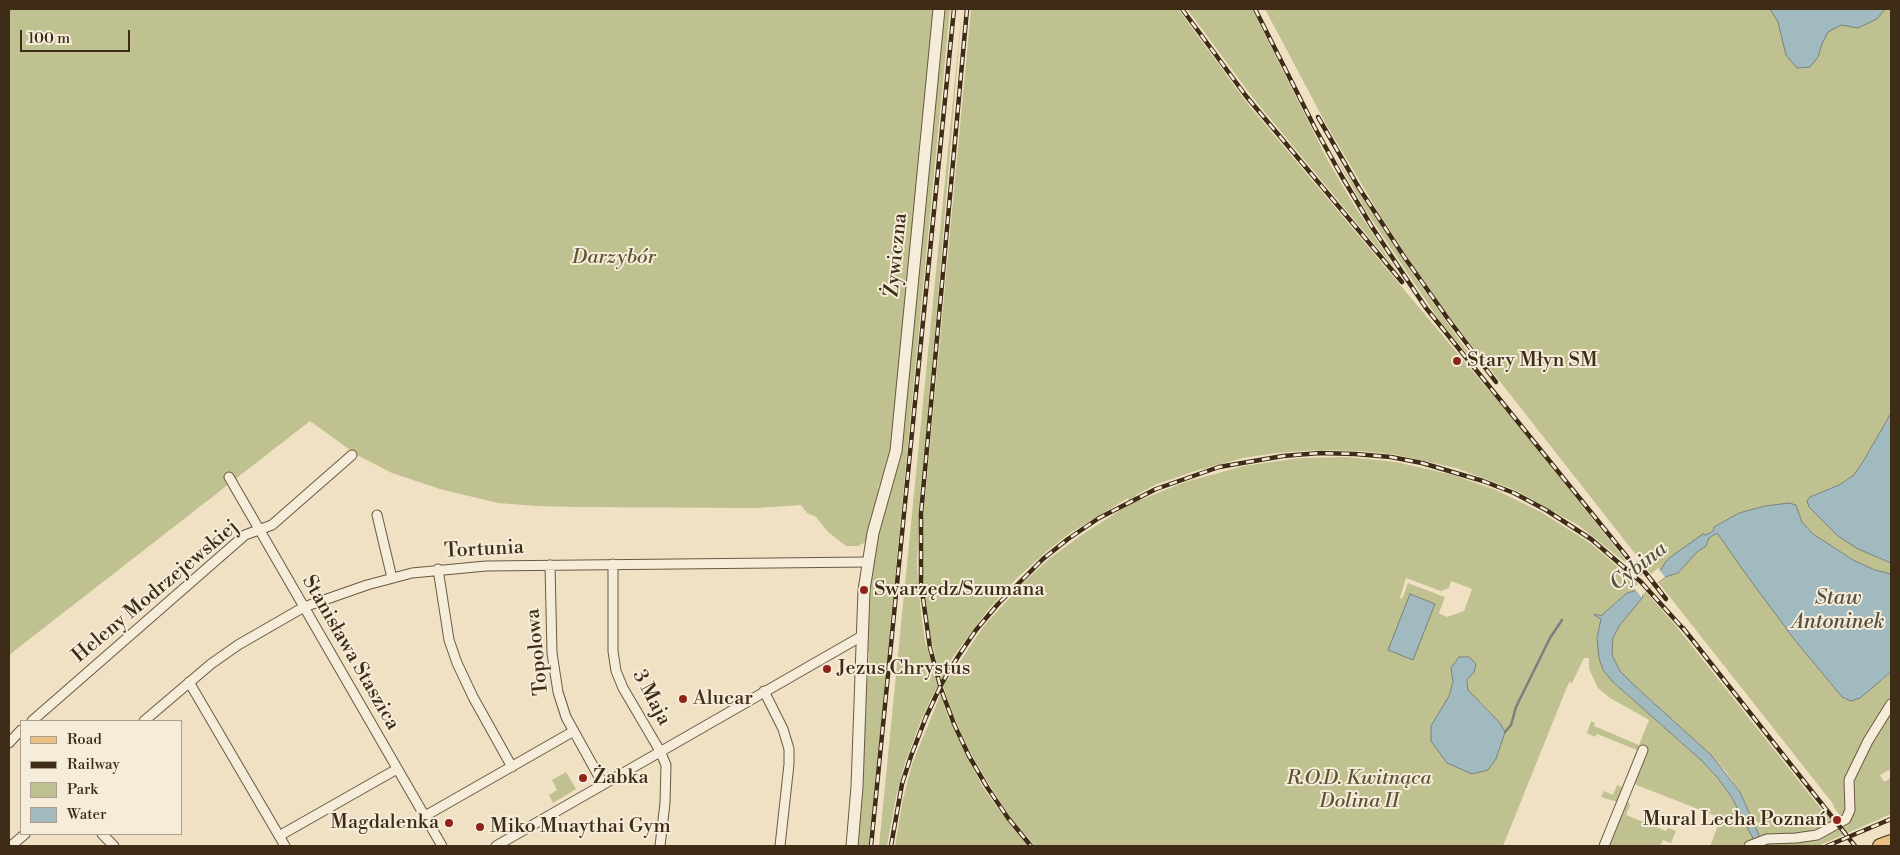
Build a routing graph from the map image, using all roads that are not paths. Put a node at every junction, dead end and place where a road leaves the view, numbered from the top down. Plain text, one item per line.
1 (939, 9) edge
2 (352, 455) dead end
3 (229, 477) dead end
4 (377, 515) dead end
5 (259, 531) junction
6 (867, 562) junction
7 (613, 564) junction
8 (550, 565) junction
9 (438, 569) junction
10 (392, 578) junction
11 (304, 608) junction
12 (862, 636) junction
13 (189, 682) junction
14 (764, 691) junction
15 (1891, 704) edge
16 (33, 720) edge
17 (145, 720) edge
18 (20, 731) edge
19 (574, 731) junction
20 (9, 743) edge
21 (1643, 750) dead end
22 (660, 752) junction
23 (512, 767) junction
24 (397, 769) junction
25 (603, 784) junction
26 (425, 816) junction
27 (24, 835) edge
28 (103, 835) edge
29 (279, 836) junction
30 (1891, 842) edge
31 (12, 846) edge
32 (114, 846) edge
33 (285, 846) edge
34 (442, 846) edge
35 (496, 846) edge
36 (660, 846) edge
37 (780, 846) edge
38 (852, 846) edge
39 (1604, 846) edge
40 (1749, 846) edge
41 (1880, 846) edge

1 - 6 street, Żywiczna
2 - 5 street, Heleny Modrzejewskiej
3 - 5 street, Stanisława Staszica
4 - 10 street
5 - 11 street, Stanisława Staszica
5 - 16 street, Heleny Modrzejewskiej
6 - 7 street, Tortunia
6 - 12 street, Żywiczna
7 - 8 street, Tortunia
7 - 22 street, 3 Maja
8 - 9 street, Tortunia
8 - 19 street, Topolowa
9 - 10 street, Tortunia
9 - 23 street
10 - 11 street, Tortunia
11 - 13 street, Tortunia
11 - 24 street, Stanisława Staszica
12 - 14 street
12 - 38 street, Żywiczna
13 - 17 street, Tortunia
13 - 29 street
14 - 22 street
14 - 37 street
15 - 40 street
18 - 20 street
19 - 23 street
19 - 25 street, Topolowa
21 - 39 street
22 - 25 street
22 - 36 street, 3 Maja
23 - 26 street
24 - 26 street, Stanisława Staszica
24 - 29 street
25 - 35 street
26 - 34 street, Stanisława Staszica
27 - 31 street
28 - 32 street
29 - 33 street
30 - 41 main road

